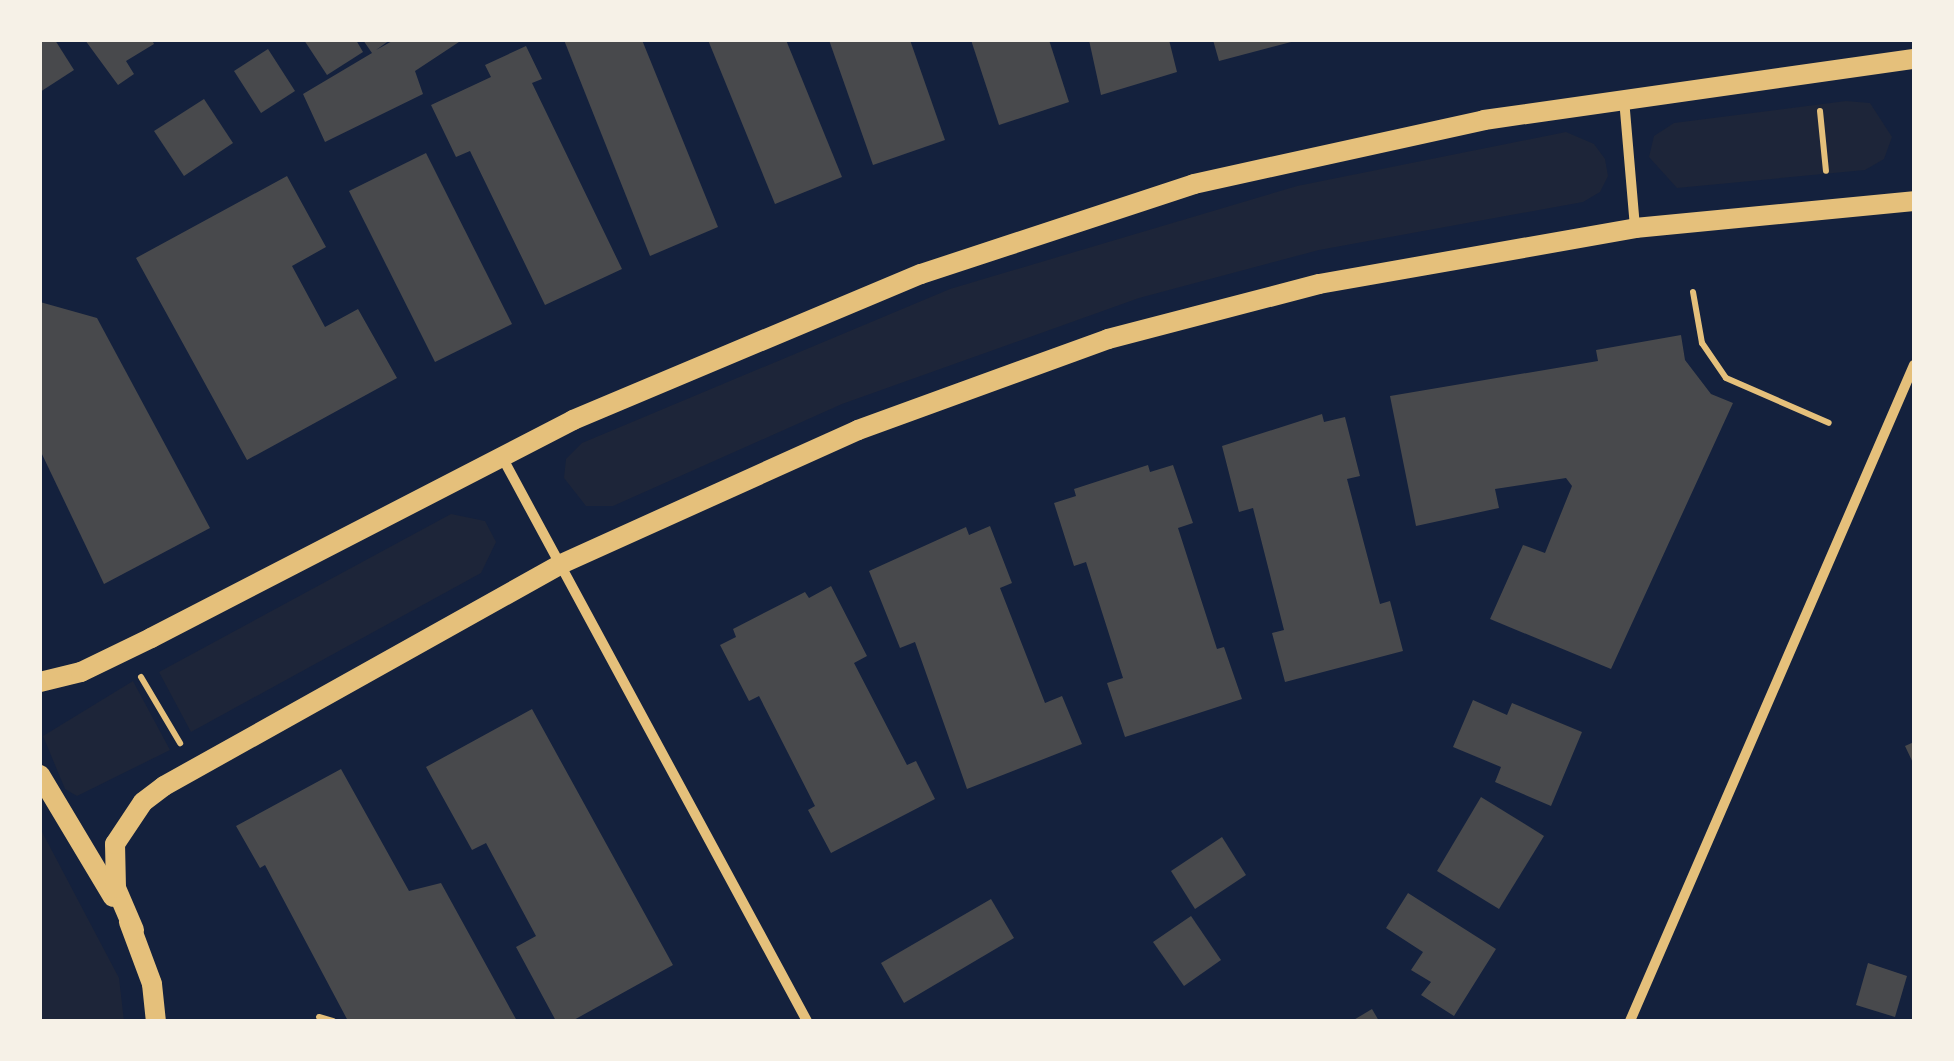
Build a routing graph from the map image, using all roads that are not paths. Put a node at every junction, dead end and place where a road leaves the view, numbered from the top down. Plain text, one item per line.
1 (1914, 59) edge
2 (1624, 98) junction
3 (1914, 201) edge
4 (1635, 228) junction
5 (1914, 365) edge
6 (502, 456) junction
7 (559, 565) junction
8 (40, 682) edge
9 (40, 775) edge
10 (134, 930) junction
11 (156, 1021) edge
12 (807, 1021) edge
13 (1630, 1021) edge

1 - 2 main road
2 - 4 street
2 - 6 main road
3 - 4 main road
4 - 7 main road
5 - 13 street
6 - 7 street
6 - 8 main road
7 - 10 main road
7 - 12 street
9 - 10 main road
10 - 11 main road

